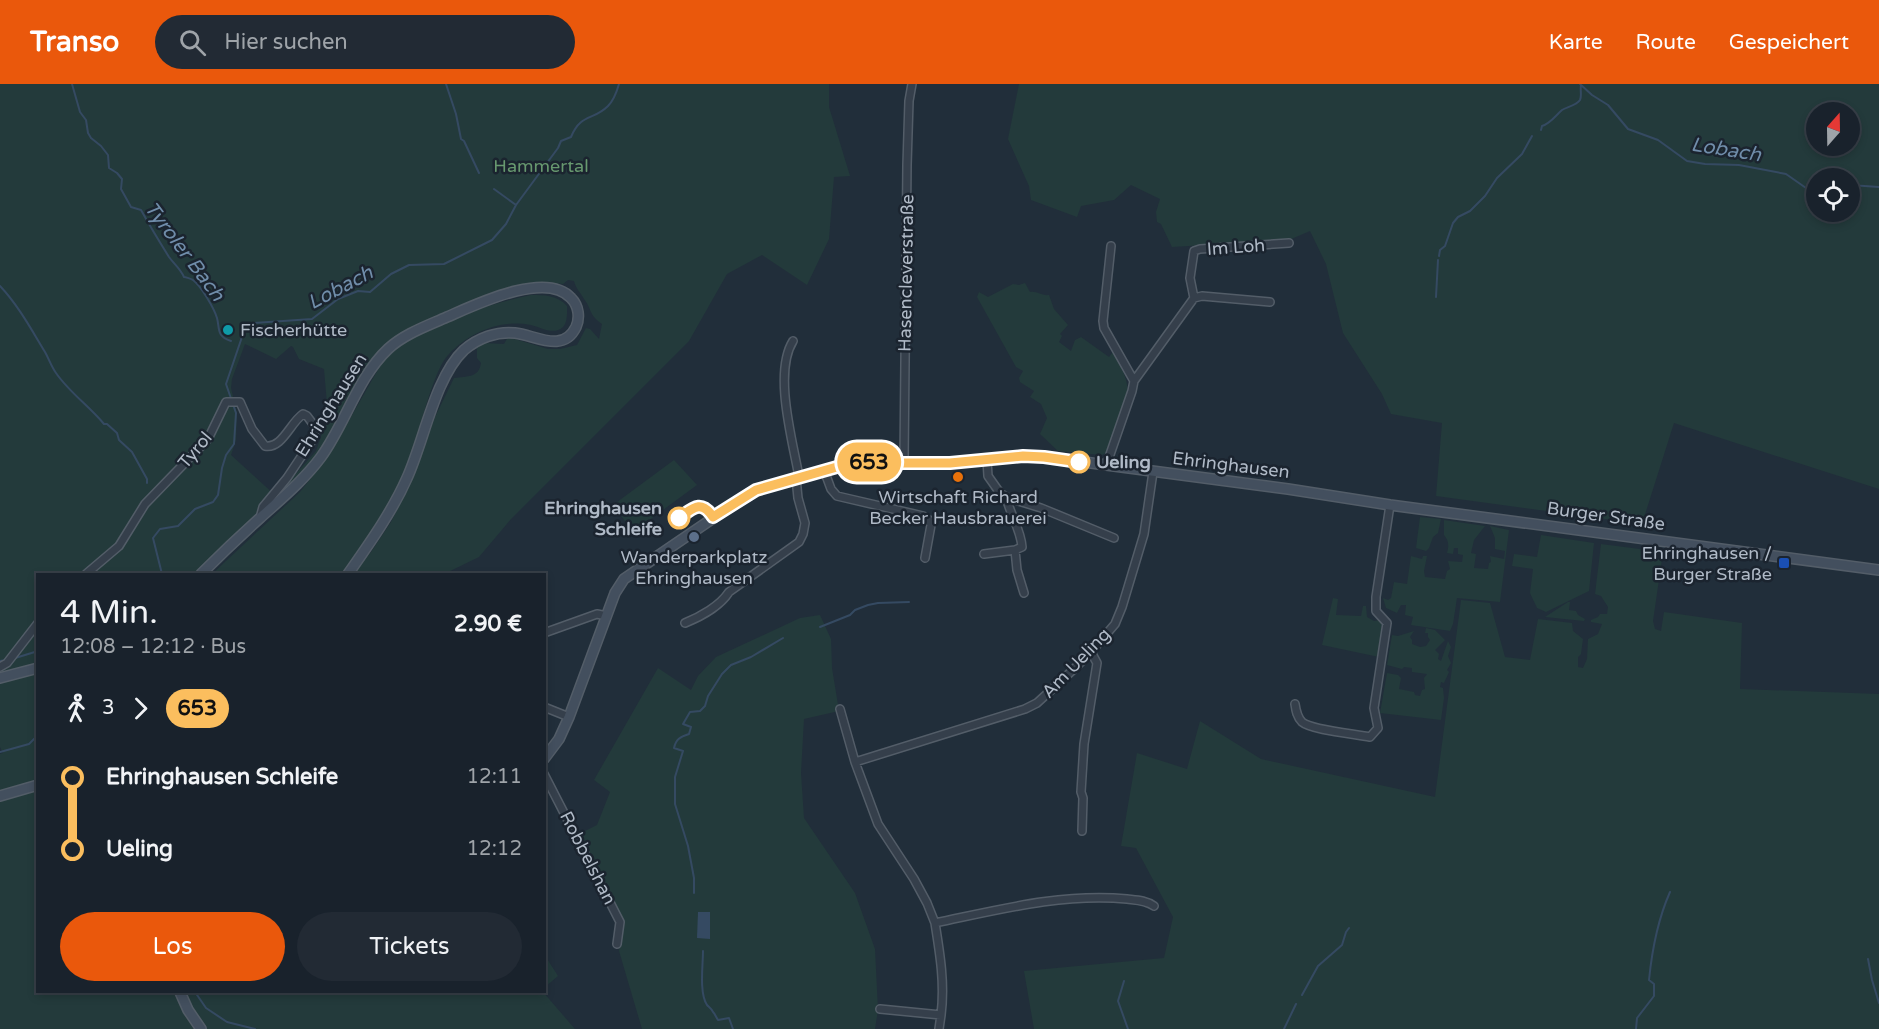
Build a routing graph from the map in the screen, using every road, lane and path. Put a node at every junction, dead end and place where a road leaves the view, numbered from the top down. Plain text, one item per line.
1 (912, 84) edge
2 (1289, 243) dead end
3 (1111, 246) dead end
4 (1194, 298) junction
5 (1270, 302) dead end
6 (793, 341) dead end
7 (1134, 381) junction
8 (987, 460) junction
9 (904, 462) junction
10 (1106, 466) junction
11 (824, 470) junction
12 (1153, 472) junction
13 (798, 478) junction
14 (1329, 495) joint
15 (1006, 497) junction
16 (1390, 505) junction
17 (260, 518) junction
18 (1114, 538) dead end
19 (1016, 550) junction
20 (984, 554) dead end
21 (925, 558) dead end
22 (1879, 570) edge
23 (87, 573) edge
24 (202, 573) edge
25 (349, 573) edge
26 (1024, 593) dead end
27 (607, 616) junction
28 (685, 623) dead end
29 (36, 626) edge
30 (546, 632) edge
31 (1091, 652) junction
32 (2, 667) edge
33 (36, 669) edge
34 (0, 678) edge
35 (1295, 704) dead end
36 (546, 708) edge
37 (840, 709) dead end
38 (569, 717) junction
39 (546, 756) edge
40 (855, 762) junction
41 (546, 778) edge
42 (36, 786) edge
43 (0, 796) edge
44 (1082, 831) dead end
45 (1154, 906) dead end
46 (934, 923) junction
47 (617, 944) dead end
48 (180, 993) edge
49 (880, 1009) dead end
50 (941, 1015) junction
51 (201, 1029) edge
52 (939, 1029) edge

1 - 9 street, Hasencleverstraße
2 - 4 street, Im Loh
3 - 7 street
4 - 5 street
4 - 7 street
6 - 13 street
7 - 10 street
8 - 9 main road, Ehringhausen
8 - 10 main road, Ehringhausen
8 - 15 street
9 - 11 main road, Ehringhausen
10 - 12 main road, Ehringhausen
11 - 13 main road, Ehringhausen
11 - 21 street
12 - 14 main road, Ehringhausen
12 - 31 street, Am Ueling
13 - 27 main road, Ehringhausen
13 - 28 street
14 - 16 main road, Burger Straße
15 - 18 street
15 - 19 street
16 - 22 main road, Burger Straße
16 - 35 street
17 - 23 street, Tyrol
17 - 24 main road, Ehringhausen
17 - 25 main road, Ehringhausen
19 - 20 street
19 - 26 street
27 - 30 street
27 - 38 main road, Ehringhausen
29 - 32 street
31 - 40 street, Am Ueling
31 - 44 street
33 - 34 main road
36 - 38 street
37 - 40 street
38 - 39 main road, Ehringhausen
40 - 46 street
41 - 47 street, Robbelshan
42 - 43 main road
45 - 46 street
46 - 50 street
48 - 51 main road
49 - 50 street
50 - 52 street

